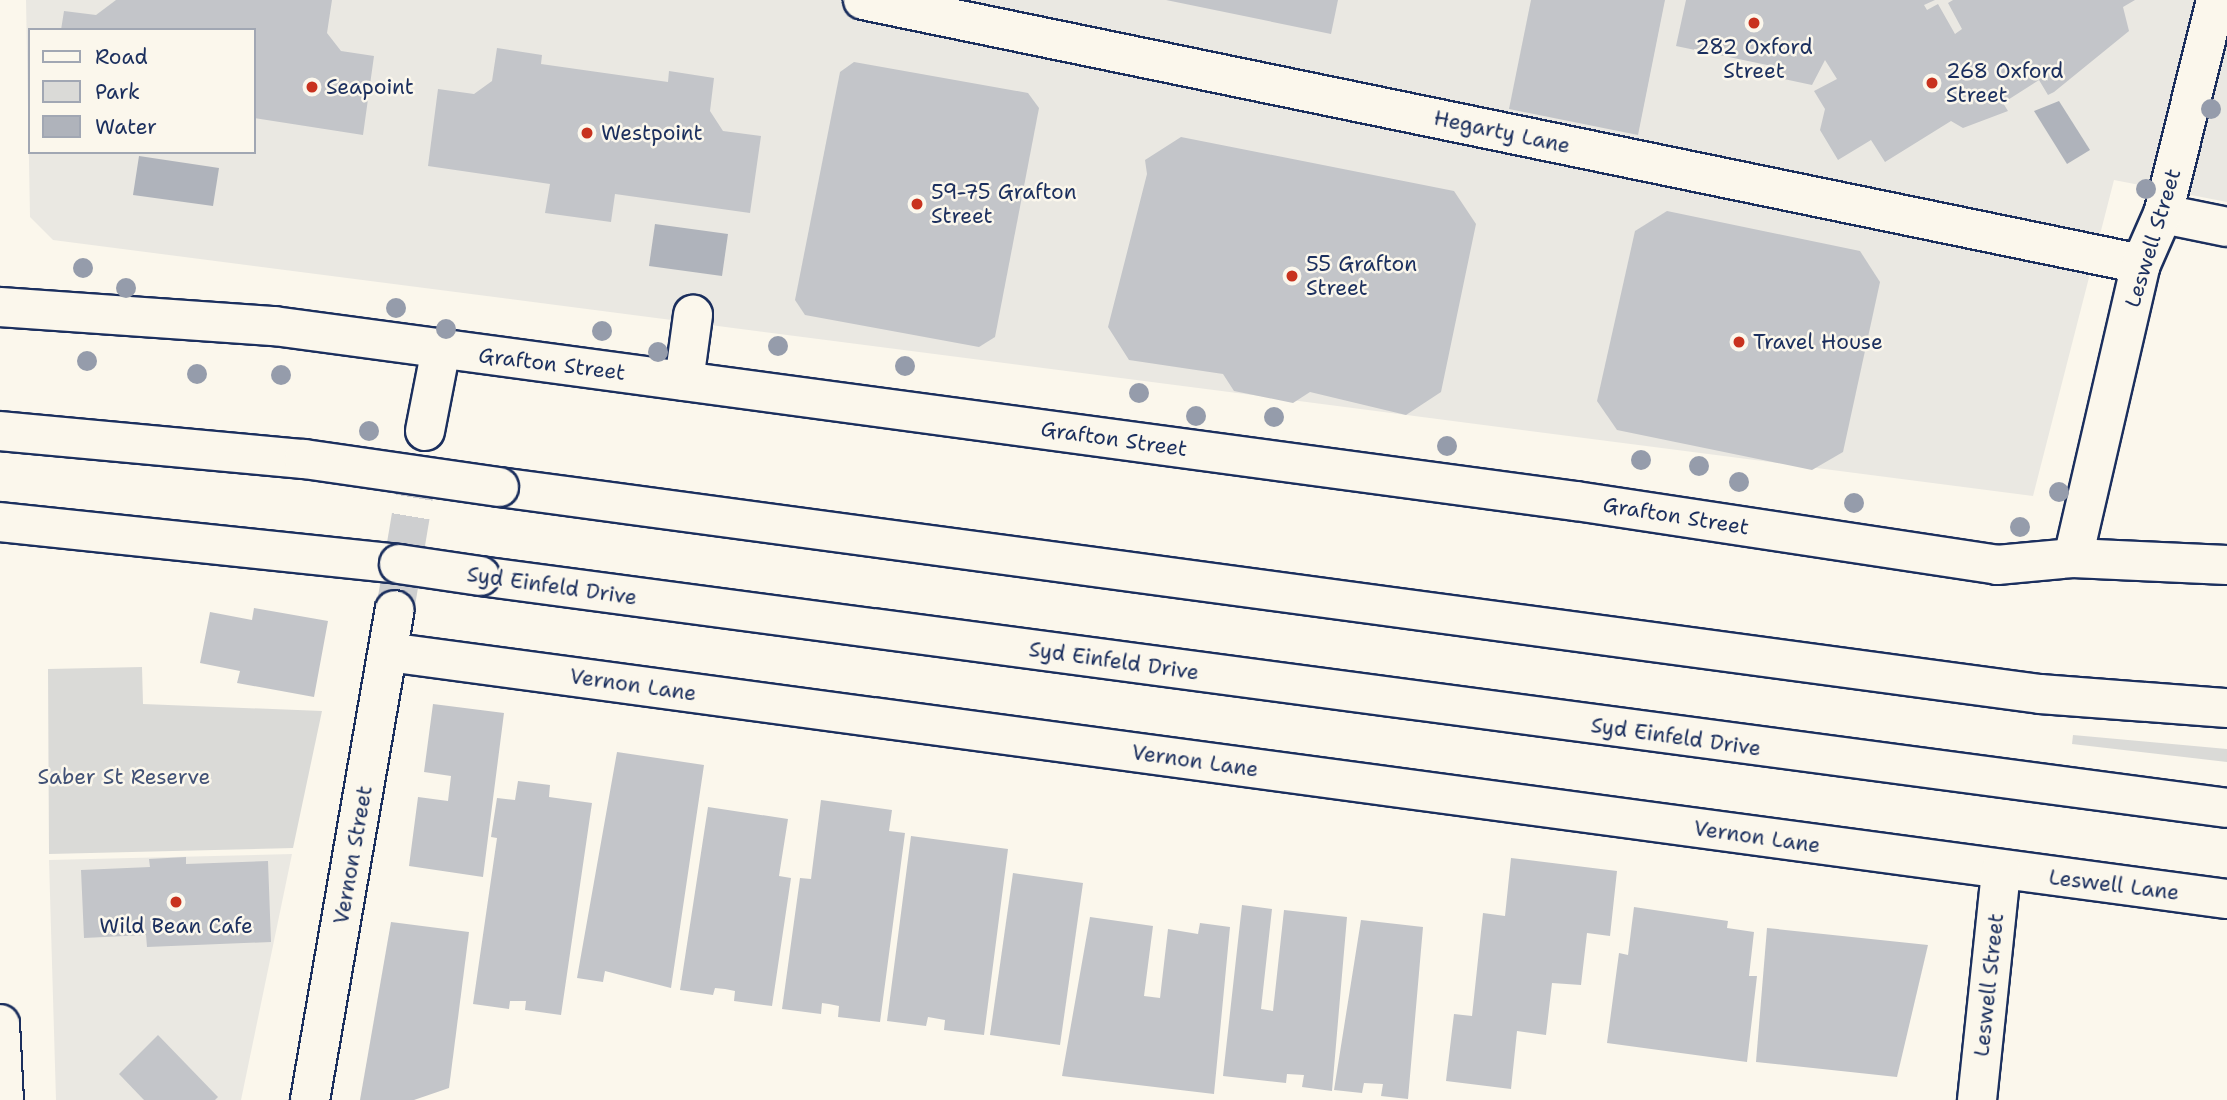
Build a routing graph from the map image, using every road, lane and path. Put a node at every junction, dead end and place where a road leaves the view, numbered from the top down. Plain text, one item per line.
1 (863, 0) edge
2 (2216, 0) edge
3 (2163, 214) junction
4 (2227, 226) edge
5 (2141, 264) junction
6 (0, 307) edge
7 (693, 315) dead end
8 (441, 349) junction
9 (684, 381) junction
10 (0, 431) edge
11 (425, 431) tunnel mouth
12 (0, 522) edge
13 (2073, 558) junction
14 (2227, 565) edge
15 (395, 610) tunnel mouth
16 (388, 652) junction
17 (2227, 708) edge
18 (2227, 807) edge
19 (2001, 870) junction
20 (2227, 899) edge
21 (0, 1024) edge
22 (4, 1100) edge
23 (310, 1100) edge
24 (1977, 1100) edge

1 - 5 main road, Hegarty Lane
2 - 3 main road, Leswell Street
3 - 4 main road
3 - 5 main road, Leswell Street
5 - 13 main road, Leswell Street
6 - 8 main road, Grafton Street
7 - 9 main road
8 - 9 main road, Grafton Street
8 - 11 main road
9 - 13 main road, Grafton Street
10 - 17 main road, bridge
12 - 18 main road, Syd Einfeld Drive, bridge
13 - 14 main road, Grafton Street
15 - 16 main road, Vernon Street
16 - 19 main road, Vernon Lane
16 - 23 main road, Vernon Street
19 - 20 main road, Leswell Lane
19 - 24 main road, Leswell Street
21 - 22 main road

